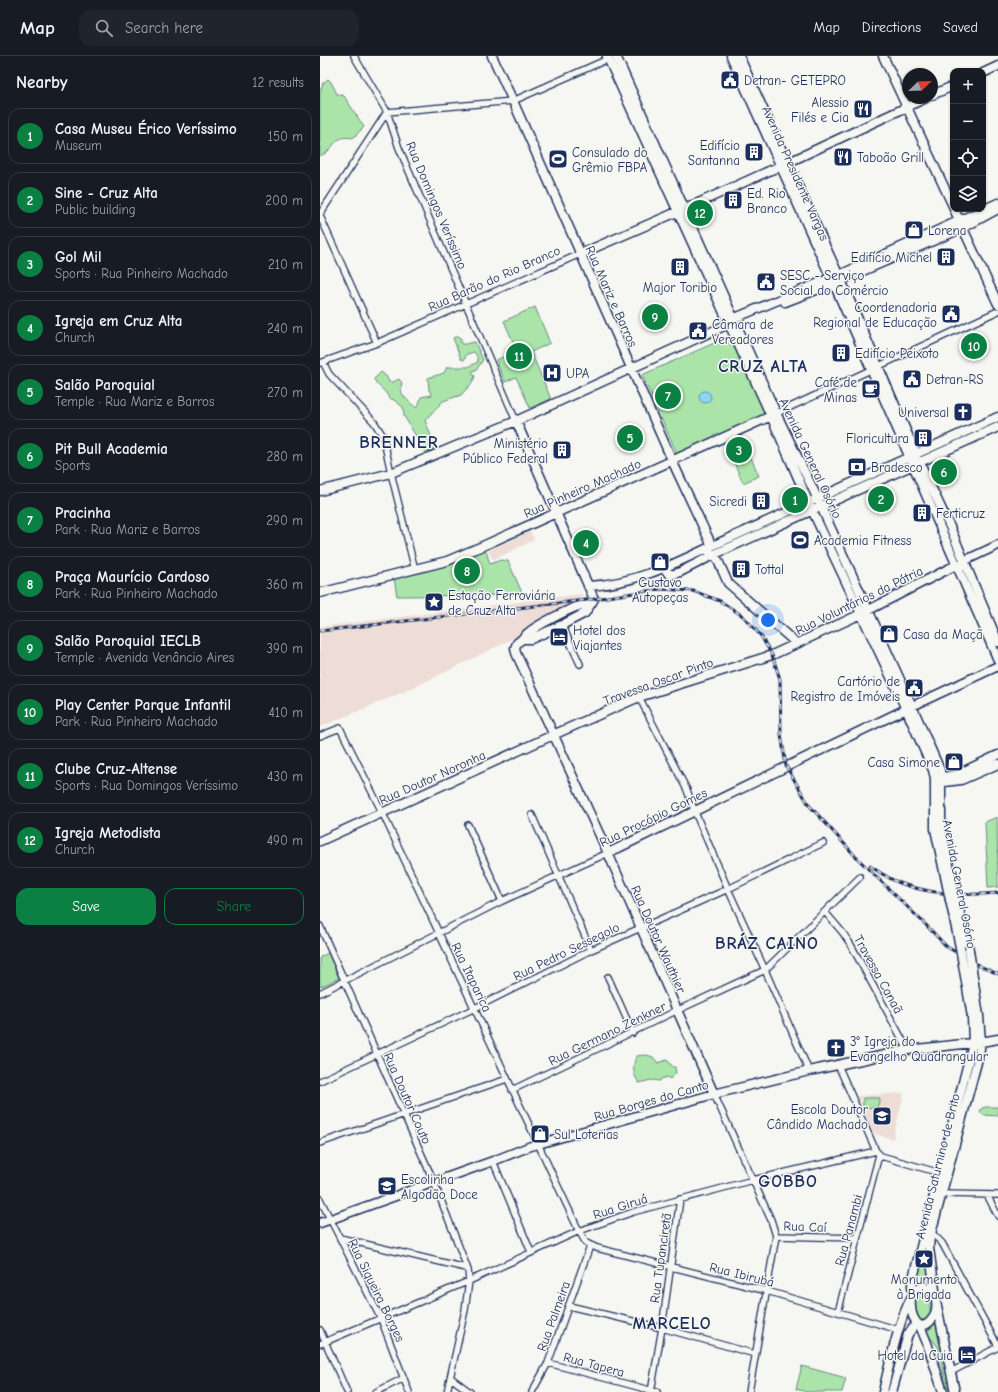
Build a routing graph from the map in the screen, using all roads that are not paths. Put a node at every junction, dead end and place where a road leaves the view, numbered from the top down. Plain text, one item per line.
1 (354, 56) edge
2 (492, 56) edge
3 (731, 56) edge
4 (739, 56) edge
5 (883, 56) edge
6 (611, 57) edge
7 (998, 66) edge
8 (986, 72) edge
9 (950, 87) edge
10 (938, 92) edge
11 (514, 101) junction
12 (913, 104) edge
13 (906, 107) junction
14 (387, 112) junction
15 (784, 165) junction
16 (950, 200) edge
17 (998, 204) edge
18 (681, 210) junction
19 (998, 210) edge
20 (956, 212) edge
21 (983, 214) junction
22 (320, 215) edge
23 (961, 224) junction
24 (580, 254) junction
25 (836, 279) junction
26 (465, 304) junction
27 (998, 304) edge
28 (998, 311) edge
29 (731, 323) junction
30 (377, 343) junction
31 (321, 362) edge
32 (631, 368) junction
33 (874, 368) junction
34 (774, 415) junction
35 (998, 418) edge
36 (516, 421) junction
37 (998, 427) edge
38 (913, 456) junction
39 (672, 461) junction
40 (916, 464) junction
41 (391, 473) junction
42 (320, 491) edge
43 (813, 501) junction
44 (821, 507) junction
45 (812, 510) junction
46 (556, 512) junction
47 (998, 545) edge
48 (712, 546) junction
49 (715, 554) junction
50 (964, 562) junction
51 (956, 565) junction
52 (666, 567) junction
53 (415, 570) junction
54 (588, 586) junction
55 (320, 593) edge
56 (589, 606) junction
57 (864, 612) junction
58 (562, 625) junction
59 (520, 641) junction
60 (998, 642) edge
61 (797, 644) junction
62 (772, 655) joint
63 (998, 660) edge
64 (580, 664) dead end
65 (998, 666) edge
66 (639, 697) junction
67 (909, 708) junction
68 (553, 735) junction
69 (320, 736) edge
70 (998, 755) edge
71 (998, 764) edge
72 (957, 778) junction
73 (938, 780) junction
74 (694, 810) junction
75 (382, 812) junction
76 (532, 815) dead end
77 (468, 825) dead end
78 (320, 841) edge
79 (824, 843) dead end
80 (608, 852) junction
81 (559, 875) junction
82 (860, 877) dead end
83 (728, 889) junction
84 (954, 900) junction
85 (502, 901) junction
86 (825, 912) junction
87 (320, 926) edge
88 (641, 928) junction
89 (438, 934) junction
90 (591, 950) junction
91 (765, 970) junction
92 (608, 977) dead end
93 (345, 981) junction
94 (320, 993) edge
95 (474, 1008) junction
96 (678, 1010) junction
97 (976, 1017) junction
98 (633, 1033) junction
99 (998, 1039) edge
100 (977, 1043) junction
101 (908, 1050) junction
102 (377, 1055) junction
103 (838, 1065) junction
104 (809, 1071) junction
105 (507, 1079) junction
106 (320, 1082) edge
107 (512, 1090) junction
108 (714, 1094) junction
109 (403, 1115) junction
110 (320, 1143) edge
111 (538, 1144) junction
112 (878, 1153) junction
113 (493, 1161) junction
114 (940, 1173) junction
115 (753, 1180) junction
116 (434, 1182) junction
117 (941, 1194) junction
118 (987, 1195) junction
119 (998, 1195) edge
120 (320, 1199) edge
121 (680, 1199) junction
122 (998, 1216) edge
123 (330, 1219) junction
124 (320, 1223) edge
125 (578, 1231) junction
126 (932, 1232) junction
127 (776, 1236) junction
128 (340, 1238) junction
129 (857, 1238) junction
130 (590, 1246) junction
131 (531, 1252) junction
132 (670, 1267) junction
133 (466, 1268) junction
134 (469, 1281) junction
135 (767, 1292) junction
136 (912, 1296) junction
137 (936, 1300) junction
138 (569, 1306) junction
139 (838, 1312) junction
140 (381, 1319) junction
141 (918, 1324) junction
142 (662, 1328) junction
143 (320, 1330) edge
144 (899, 1330) junction
145 (322, 1343) edge
146 (998, 1346) edge
147 (756, 1354) junction
148 (548, 1363) junction
149 (951, 1372) junction
150 (404, 1378) junction
151 (451, 1378) junction
152 (955, 1390) edge
153 (347, 1392) edge
154 (376, 1392) edge
155 (409, 1392) edge
156 (447, 1392) edge
157 (470, 1392) edge
158 (532, 1392) edge
159 (653, 1392) edge
160 (749, 1392) edge
161 (883, 1392) edge
162 (892, 1392) edge
163 (942, 1392) edge

1 - 14 street, Rua Domingos Veríssimo
2 - 11 main road, Rua Mariz e Barros
3 - 15 main road, Avenida Presidente Vargas
4 - 15 main road, Avenida Presidente Vargas
5 - 13 main road
6 - 11 street
6 - 18 main road, Avenida General Osório
7 - 8 main road
9 - 10 main road
11 - 14 street
11 - 24 main road, Rua Mariz e Barros
12 - 13 main road, Rua Barão do Rio Branco
13 - 15 main road, Rua Barão do Rio Branco
13 - 16 main road
14 - 22 street
14 - 26 street, Rua Domingos Veríssimo
15 - 18 main road, Rua Barão do Rio Branco
15 - 25 main road, Avenida Presidente Vargas
17 - 21 main road
18 - 24 main road, Rua Barão do Rio Branco
18 - 29 main road, Avenida General Osório
19 - 21 main road
20 - 23 main road
21 - 23 main road
22 - 30 street
23 - 25 main road
23 - 27 main road
24 - 26 street, Rua Barão do Rio Branco
24 - 32 main road, Rua Mariz e Barros
25 - 29 main road
25 - 33 main road, Avenida Presidente Vargas
26 - 30 street, Rua Barão do Rio Branco
26 - 36 street, Rua Domingos Veríssimo
28 - 33 street, Rua Pinheiro Machado
29 - 32 main road
29 - 34 main road, Avenida General Osório
30 - 31 street, Rua Barão do Rio Branco
31 - 41 street
32 - 36 main road
32 - 39 main road, Rua Mariz e Barros
33 - 34 street, Rua Pinheiro Machado
33 - 38 main road, Avenida Presidente Vargas
34 - 39 main road, Rua Pinheiro Machado
34 - 43 main road, Avenida General Osório
35 - 38 main road
36 - 41 main road
36 - 46 main road, Rua Domingos Veríssimo
37 - 40 main road
38 - 40 main road, Avenida Presidente Vargas
38 - 43 main road
39 - 46 main road, Rua Pinheiro Machado
39 - 48 main road, Rua Mariz e Barros
40 - 44 main road
40 - 50 main road, Avenida Presidente Vargas
40 - 51 main road, Avenida Presidente Vargas
41 - 42 main road
41 - 53 street
43 - 44 main road, Avenida General Osório
43 - 45 main road, Avenida General Osório
43 - 48 main road
44 - 45 main road
44 - 57 main road, Avenida General Osório
45 - 49 main road
45 - 57 main road, Avenida General Osório
46 - 53 main road, Rua Pinheiro Machado
46 - 54 main road, Rua Domingos Veríssimo
47 - 50 main road, Rua Voluntários da Pátria
48 - 49 main road, Rua Mariz e Barros
48 - 52 main road
49 - 52 main road
49 - 61 main road, Rua Mariz e Barros
50 - 51 main road, Rua Voluntários da Pátria
50 - 60 main road, Avenida Presidente Vargas
51 - 57 main road, Rua Voluntários da Pátria
51 - 63 main road, Avenida Presidente Vargas
52 - 54 main road
53 - 55 main road, Rua Pinheiro Machado
54 - 56 main road, Rua Domingos Veríssimo
56 - 58 main road
56 - 59 main road
57 - 61 main road, Rua Voluntários da Pátria
57 - 67 main road, Avenida General Osório
58 - 59 main road
58 - 64 street
59 - 68 main road, Rua Doutor Wauthier
61 - 62 main road, Rua Voluntários da Pátria
62 - 66 main road, Travessa Oscar Pinto
65 - 67 main road, Rua Procópio Gomes
66 - 68 main road, Travessa Oscar Pinto
66 - 74 street
67 - 73 main road, Avenida General Osório
67 - 74 main road, Rua Procópio Gomes
68 - 75 main road, Rua Doutor Noronha
68 - 80 main road, Rua Doutor Wauthier
69 - 75 street, Rua Itaparica
70 - 72 main road
71 - 72 main road
72 - 73 main road
73 - 84 main road, Avenida General Osório, bridge
74 - 80 main road, Rua Procópio Gomes
74 - 83 street
75 - 78 main road, Rua Doutor Noronha
75 - 89 street, Rua Itaparica
76 - 81 street
77 - 85 street
79 - 83 street, Rua Pedro Sessegolo
80 - 81 street, Rua Procópio Gomes
80 - 88 main road, Rua Doutor Wauthier
81 - 85 street, Rua Procópio Gomes
81 - 90 street
82 - 86 street, Rua Germano Zenkner
83 - 88 street, Rua Pedro Sessegolo
83 - 91 street
84 - 97 main road, Avenida General Osório, bridge
84 - 97 main road, Avenida General Osório, bridge
85 - 89 street, Rua Procópio Gomes
86 - 91 street, Rua Germano Zenkner
86 - 101 street, Travessa Canaã
87 - 93 street, Rua Doutor Couto
88 - 90 street, Rua Pedro Sessegolo
88 - 96 main road, Rua Doutor Wauthier
89 - 93 street, Rua Procópio Gomes
89 - 95 street, Rua Itaparica
90 - 95 street, Rua Pedro Sessegolo
91 - 96 street, Rua Germano Zenkner
91 - 104 street
92 - 98 street
93 - 94 street, Rua Procópio Gomes
93 - 102 street, Rua Doutor Couto
95 - 102 street, Rua Pedro Sessegolo
95 - 105 street, Rua Itaparica
96 - 98 street, Rua Germano Zenkner
96 - 108 main road, Rua Doutor Wauthier
97 - 100 main road, Avenida General Osório
98 - 107 street, Rua Germano Zenkner
99 - 100 main road, Rua Borges do Canto
100 - 101 main road, Rua Borges do Canto
100 - 114 main road, Avenida Saturnino de Brito
100 - 117 main road, Avenida Saturnino de Brito
101 - 103 main road, Rua Borges do Canto
102 - 106 street, Rua Pedro Sessegolo
102 - 109 street, Rua Doutor Couto
103 - 104 main road, Rua Borges do Canto
103 - 112 street
104 - 108 main road, Rua Borges do Canto
105 - 107 street, Rua Itaparica
105 - 109 street
107 - 111 street, Rua Itaparica
108 - 111 main road, Rua Borges do Canto
108 - 115 street, Rua Doutor Wauthier
109 - 110 street
109 - 116 street, Rua Doutor Couto
111 - 113 main road, Rua Borges do Canto
111 - 125 street, Rua Itaparica
112 - 114 street, Rua Giruá
112 - 115 street, Rua Giruá
112 - 129 street, Rua Panambi
113 - 116 main road, Rua Borges do Canto
113 - 131 street
114 - 136 main road, Avenida Saturnino de Brito
115 - 121 street, Rua Giruá
115 - 127 street, Rua Doutor Wauthier
116 - 123 main road, Rua Borges do Canto
116 - 133 street, Rua Doutor Couto
117 - 118 street
117 - 126 main road, Avenida Saturnino de Brito
118 - 119 street
118 - 122 street
120 - 123 street, Rua Siqueira Borges
121 - 125 street, Rua Giruá
121 - 132 street, Rua Tupanciretã
123 - 124 main road, Rua Borges do Canto
123 - 128 street, Rua Siqueira Borges
125 - 130 street, Rua Itaparica
125 - 131 street, Rua Giruá
126 - 137 main road, Avenida Saturnino de Brito
126 - 146 street
127 - 129 street, Rua Caí
127 - 135 street
128 - 133 street
128 - 140 street, Rua Siqueira Borges
129 - 139 street, Rua Panambi
130 - 132 street, Rua Ibirubá
130 - 138 street, Rua Palmeira
131 - 134 street, Rua Giruá
132 - 135 street, Rua Ibirubá
132 - 142 street, Rua Tupanciretã
133 - 134 street, Rua Doutor Couto
134 - 140 street, Rua Giruá
134 - 151 street
135 - 139 street, Rua Ibirubá
135 - 147 street
136 - 137 main road
136 - 141 main road
136 - 144 main road, Avenida Saturnino de Brito
137 - 141 main road
137 - 149 main road, Avenida Saturnino de Brito
138 - 142 street
138 - 148 street, Rua Palmeira
139 - 144 street, Rua Ibirubá
140 - 145 street, Rua Giruá
140 - 150 street, Rua Siqueira Borges
141 - 162 main road
141 - 163 main road
142 - 147 street
142 - 159 street, Rua Tupanciretã
143 - 145 street
144 - 161 main road, Avenida Saturnino de Brito
145 - 153 street
146 - 149 street
147 - 160 street
148 - 158 street, Rua Palmeira
148 - 159 street, Rua Tapera
149 - 152 main road, Avenida Saturnino de Brito
150 - 154 street
150 - 155 street, Rua Siqueira Borges
151 - 156 street
151 - 157 street
152 - 163 street

